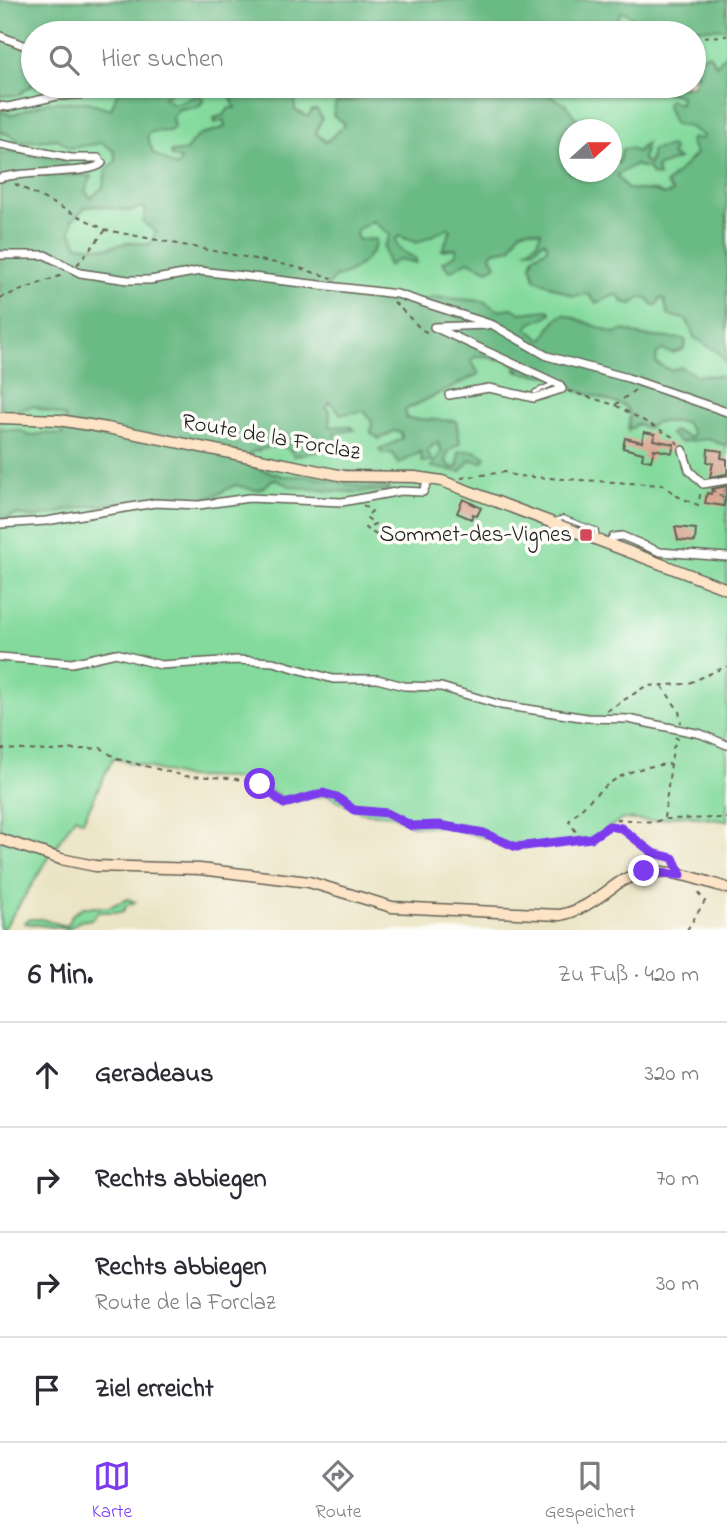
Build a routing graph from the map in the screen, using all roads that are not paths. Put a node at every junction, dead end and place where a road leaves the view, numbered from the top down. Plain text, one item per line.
1 (0, 36) edge
2 (21, 44) edge
3 (48, 98) edge
4 (0, 106) edge
5 (0, 144) edge
6 (0, 178) edge
7 (0, 255) edge
8 (493, 325) junction
9 (553, 384) junction
10 (535, 392) dead end
11 (449, 395) dead end
12 (727, 412) edge
13 (0, 418) edge
14 (683, 450) road end
15 (429, 478) junction
16 (727, 480) edge
17 (0, 524) edge
18 (603, 541) junction
19 (727, 557) edge
20 (727, 589) edge
21 (0, 657) edge
22 (727, 745) edge
23 (0, 839) edge
24 (727, 888) edge

1 - 2 street
3 - 4 street
5 - 6 street
7 - 8 street
8 - 9 street
8 - 12 street
9 - 10 lane
9 - 11 street
13 - 15 main road, Route de la Forclaz
14 - 16 street
15 - 17 street
15 - 18 main road, Route de la Forclaz
18 - 19 street
18 - 20 main road, Route de la Forclaz
21 - 22 street
23 - 24 main road

